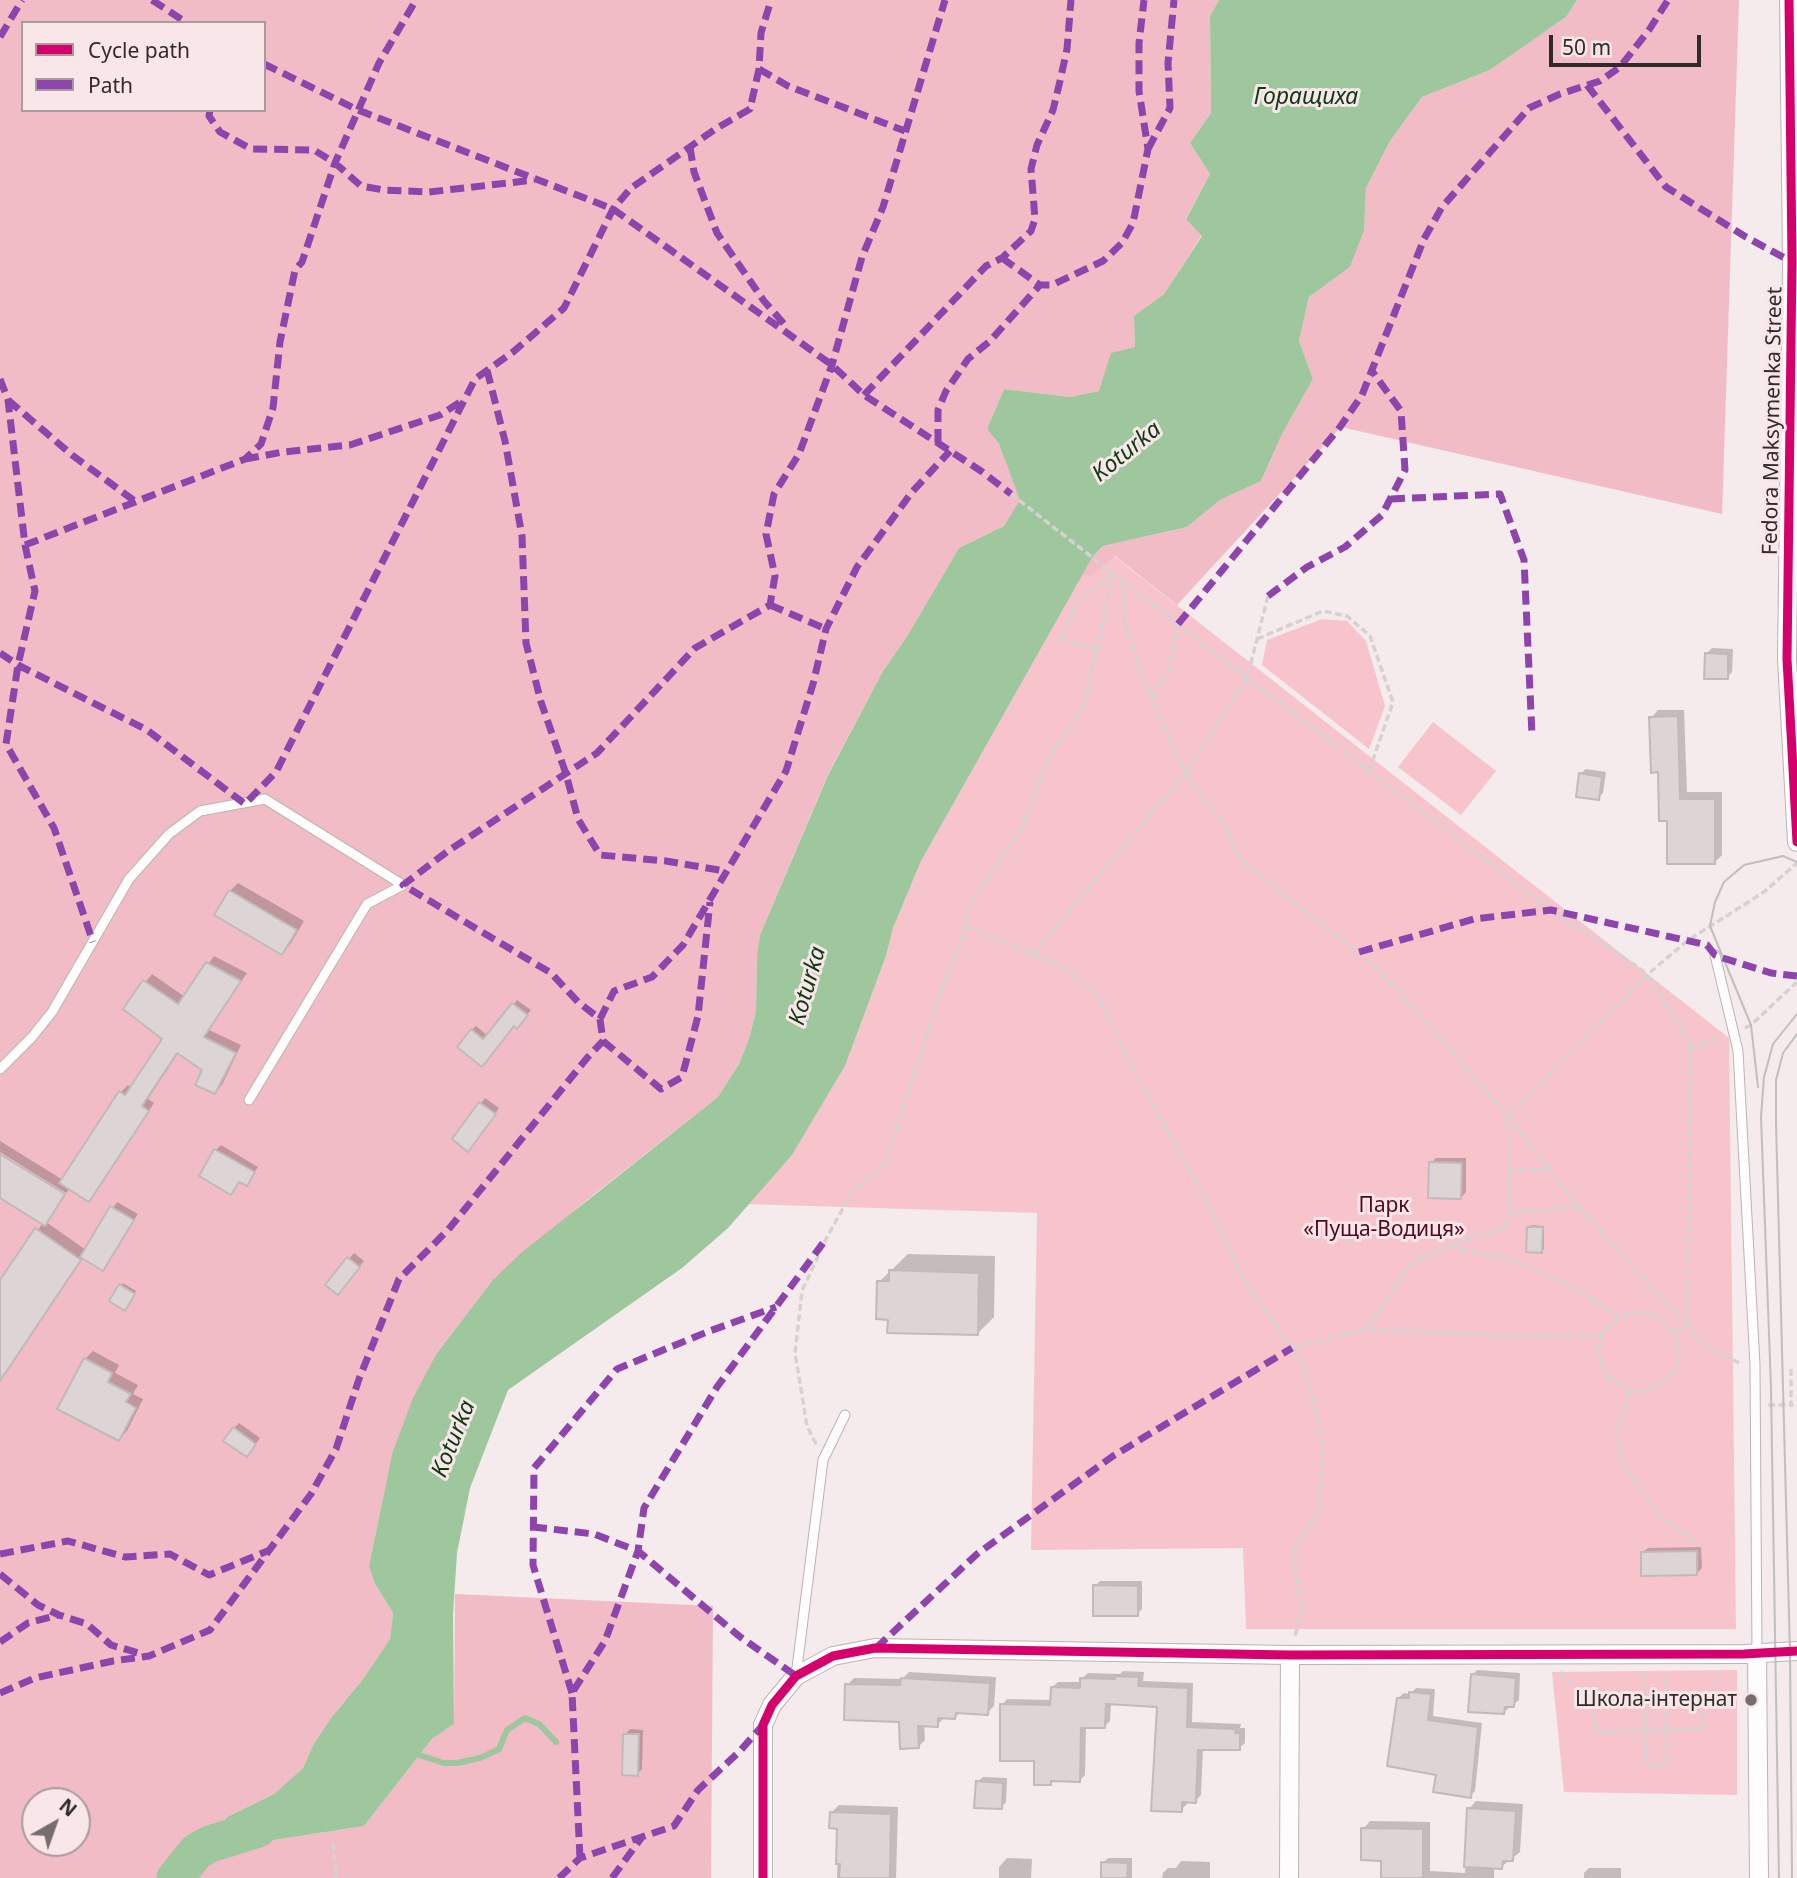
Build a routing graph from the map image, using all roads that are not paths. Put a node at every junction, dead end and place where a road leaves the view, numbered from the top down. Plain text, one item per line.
1 (1789, 0) edge
2 (1794, 224) edge
3 (1794, 386) edge
4 (1797, 842) edge
5 (1716, 955) dead end
6 (0, 1069) edge
7 (249, 1100) dead end
8 (845, 1415) dead end
9 (1797, 1651) edge
10 (1757, 1654) junction
11 (1290, 1655) junction
12 (796, 1676) junction
13 (764, 1878) edge
14 (1289, 1878) edge
15 (1759, 1878) edge

1 - 2 street, Fedora Maksymenka Street
2 - 3 street, Fedora Maksymenka Street
3 - 4 street, Fedora Maksymenka Street
5 - 10 lane
6 - 7 lane
8 - 12 lane
9 - 10 street
10 - 11 street
10 - 15 street
11 - 12 street
11 - 14 street
12 - 13 street

